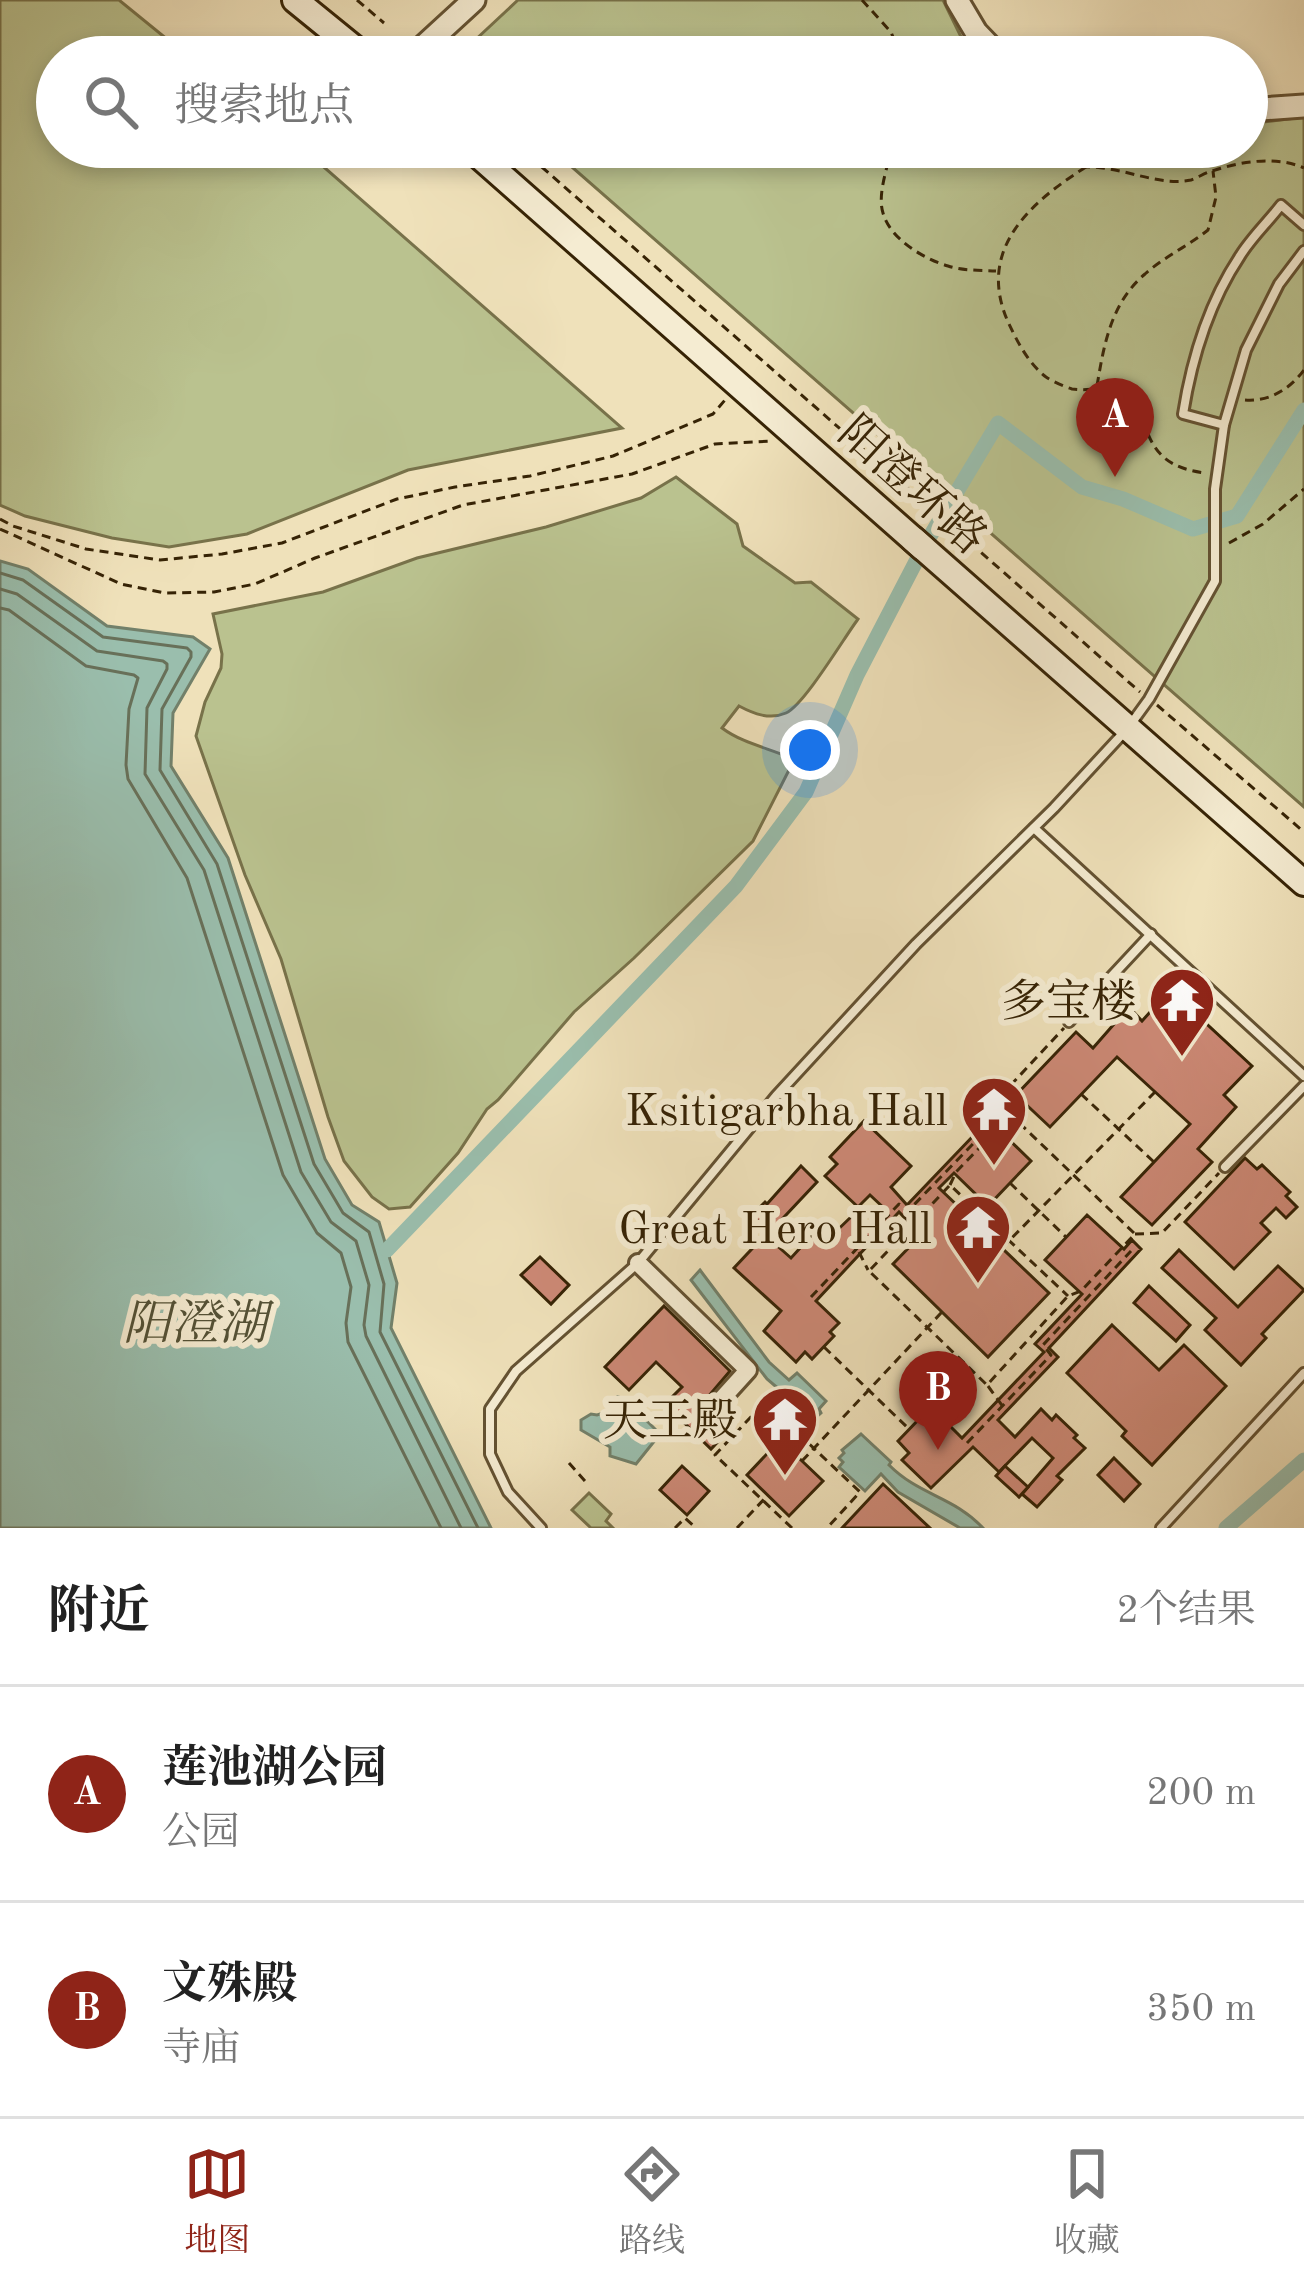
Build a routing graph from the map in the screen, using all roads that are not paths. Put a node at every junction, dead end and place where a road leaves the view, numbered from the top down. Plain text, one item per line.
1 (295, 0) edge
2 (474, 0) edge
3 (957, 0) edge
4 (339, 36) edge
5 (435, 36) edge
6 (980, 36) edge
7 (1304, 106) edge
8 (1268, 109) edge
9 (493, 168) edge
10 (1304, 225) edge
11 (1304, 251) edge
12 (1224, 425) junction
13 (1129, 728) junction
14 (1034, 828) junction
15 (1304, 883) edge
16 (1150, 934) junction
17 (1069, 1022) road end
18 (1304, 1076) edge
19 (1304, 1086) edge
20 (1225, 1168) road end
21 (638, 1263) junction
22 (1304, 1373) edge
23 (719, 1402) dead end
24 (541, 1528) edge
25 (1161, 1528) edge

1 - 4 main road
2 - 5 street
3 - 6 street
7 - 8 street
9 - 13 main road, 阳澄环路
10 - 12 lane
11 - 12 lane
12 - 13 lane
13 - 14 lane
13 - 15 main road, 阳澄环路
14 - 16 lane
14 - 21 lane
16 - 17 lane
16 - 18 lane
19 - 20 lane
21 - 23 street
21 - 24 lane
22 - 25 lane

